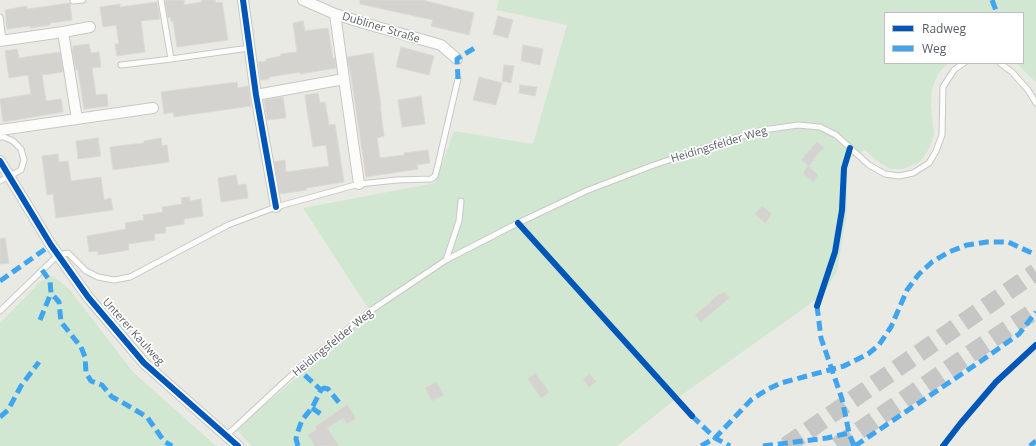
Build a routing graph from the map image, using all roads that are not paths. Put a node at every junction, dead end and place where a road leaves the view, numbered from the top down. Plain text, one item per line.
1 (83, 0) edge
2 (161, 0) edge
3 (243, 0) edge
4 (303, 0) edge
5 (73, 1) dead end
6 (335, 14) junction
7 (0, 17) edge
8 (90, 26) dead end
9 (63, 32) junction
10 (2, 40) edge
11 (249, 48) junction
12 (171, 59) junction
13 (457, 59) dead end
14 (963, 64) edge
15 (1001, 64) edge
16 (121, 65) dead end
17 (344, 79) junction
18 (458, 79) dead end
19 (256, 95) junction
20 (1036, 103) edge
21 (153, 108) dead end
22 (77, 119) junction
23 (0, 130) edge
24 (0, 137) edge
25 (0, 161) edge
26 (10, 177) junction
27 (0, 181) edge
28 (359, 184) junction
29 (461, 201) dead end
30 (276, 207) junction
31 (58, 256) junction
32 (446, 260) junction
33 (0, 311) edge
34 (227, 435) junction
35 (238, 446) edge

1 - 5 lane
2 - 12 lane
3 - 11 street
4 - 6 street, Dubliner Straße
6 - 13 street, Dubliner Straße
6 - 17 street
7 - 10 lane
8 - 9 street
9 - 10 street
9 - 22 street
11 - 12 lane
11 - 19 street
12 - 16 lane
14 - 32 lane, Heidingsfelder Weg
15 - 20 lane
17 - 19 street
17 - 28 street
18 - 28 lane
19 - 30 street
21 - 22 street
22 - 23 street
24 - 26 lane
25 - 26 street, Unterer Kaulweg
26 - 27 lane
26 - 31 street, Unterer Kaulweg
28 - 30 lane
29 - 32 lane
30 - 31 lane
31 - 33 lane
31 - 34 street, Unterer Kaulweg
32 - 34 lane, Heidingsfelder Weg
34 - 35 street, Unterer Kaulweg

